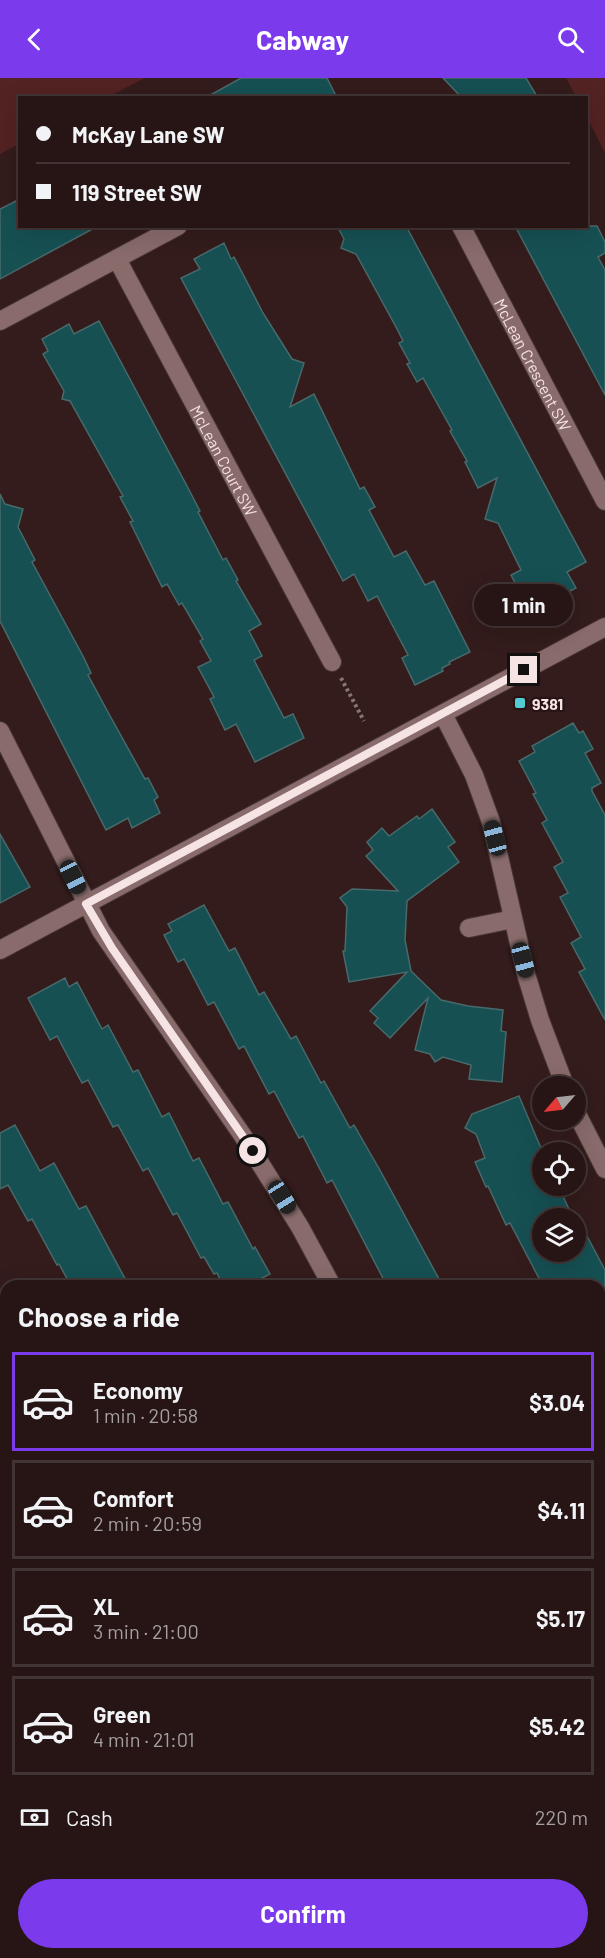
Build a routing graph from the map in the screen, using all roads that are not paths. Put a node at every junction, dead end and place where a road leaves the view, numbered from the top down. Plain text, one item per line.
1 (174, 228) edge
2 (462, 228) edge
3 (117, 259) junction
4 (0, 321) edge
5 (605, 501) edge
6 (605, 627) edge
7 (332, 662) road end
8 (443, 714) junction
9 (0, 731) edge
10 (86, 904) junction
11 (513, 919) junction
12 (469, 928) dead end
13 (0, 950) edge
14 (561, 1076) edge
15 (585, 1130) edge
16 (605, 1169) edge
17 (329, 1280) edge

1 - 3 street
2 - 5 street, McLean Crescent SW
3 - 4 street
3 - 7 street, McLean Court SW
6 - 8 street
8 - 10 street
8 - 11 street
9 - 10 street
10 - 13 street
10 - 17 street
11 - 12 street
11 - 14 street
15 - 16 street

